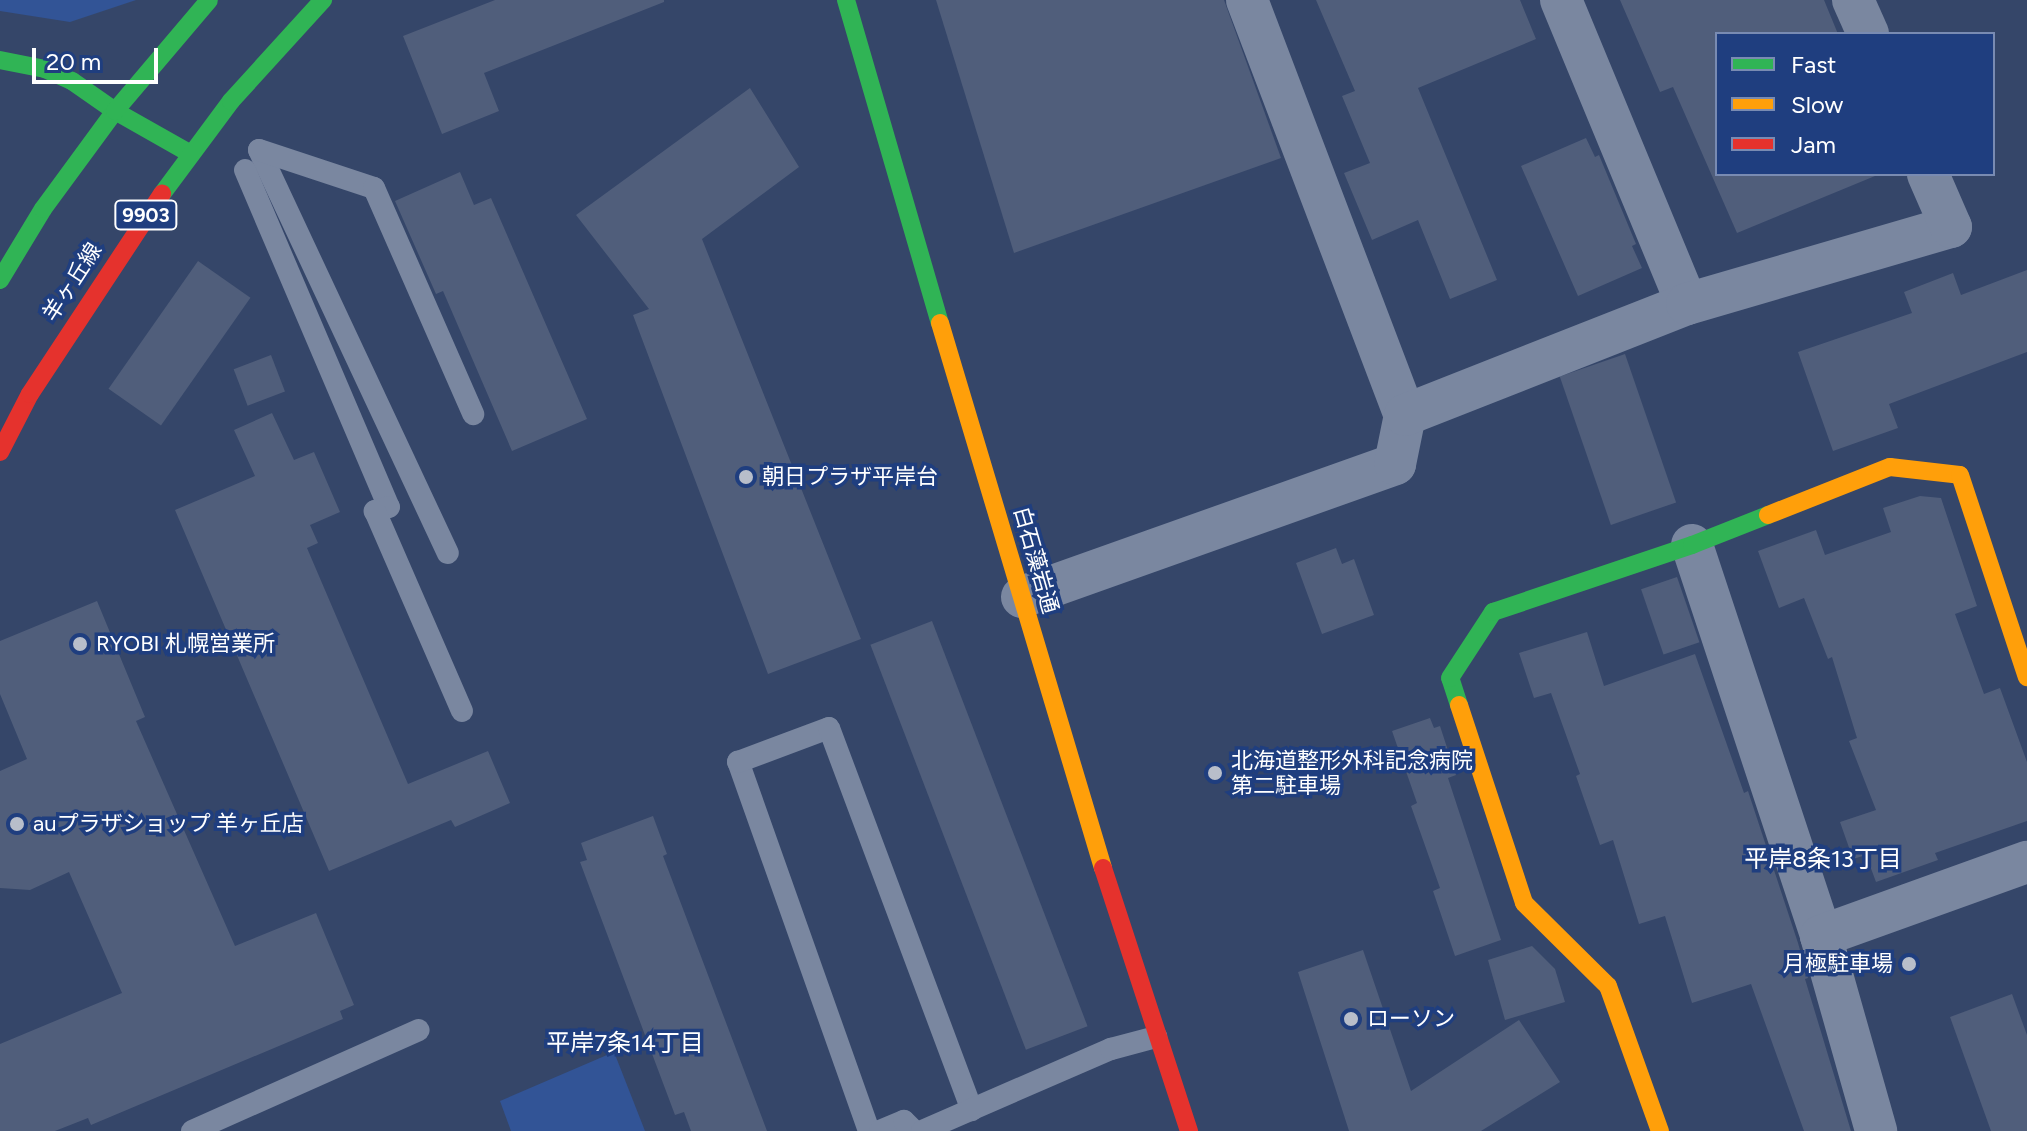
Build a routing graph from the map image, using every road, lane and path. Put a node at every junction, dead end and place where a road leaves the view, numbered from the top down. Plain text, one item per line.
1 (209, 0) edge
2 (323, 0) edge
3 (846, 0) edge
4 (1247, 0) edge
5 (1561, 0) edge
6 (1853, 0) edge
7 (1867, 32) edge
8 (0, 60) edge
9 (115, 111) junction
10 (191, 154) junction
11 (245, 170) dead end
12 (1929, 176) edge
13 (0, 280) edge
14 (1687, 304) junction
15 (473, 414) dead end
16 (1405, 415) junction
17 (0, 452) edge
18 (1692, 545) junction
19 (448, 553) dead end
20 (1022, 597) junction
21 (2027, 677) edge
22 (462, 711) dead end
23 (2027, 862) edge
24 (1821, 936) junction
25 (419, 1030) dead end
26 (1156, 1037) junction
27 (972, 1110) junction
28 (192, 1131) edge
29 (869, 1131) edge
30 (880, 1131) edge
31 (914, 1131) edge
32 (922, 1131) edge
33 (1189, 1131) edge
34 (1660, 1131) edge
35 (1876, 1131) edge

1 - 9 main road
2 - 10 main road, 羊ヶ丘線 / 9903
3 - 20 main road, 白石藻岩通
4 - 16 street
5 - 14 street
6 - 7 street
8 - 9 main road
9 - 10 main road
9 - 13 main road
10 - 17 main road, 羊ヶ丘線 / 9903
11 - 22 lane
12 - 14 street
14 - 16 street
15 - 19 lane
16 - 20 street
18 - 21 main road
18 - 24 street
18 - 34 main road
20 - 26 main road, 白石藻岩通
23 - 24 street
24 - 35 street
25 - 28 lane
26 - 27 lane
26 - 33 main road, 白石藻岩通
27 - 29 lane
27 - 32 lane
30 - 31 lane

